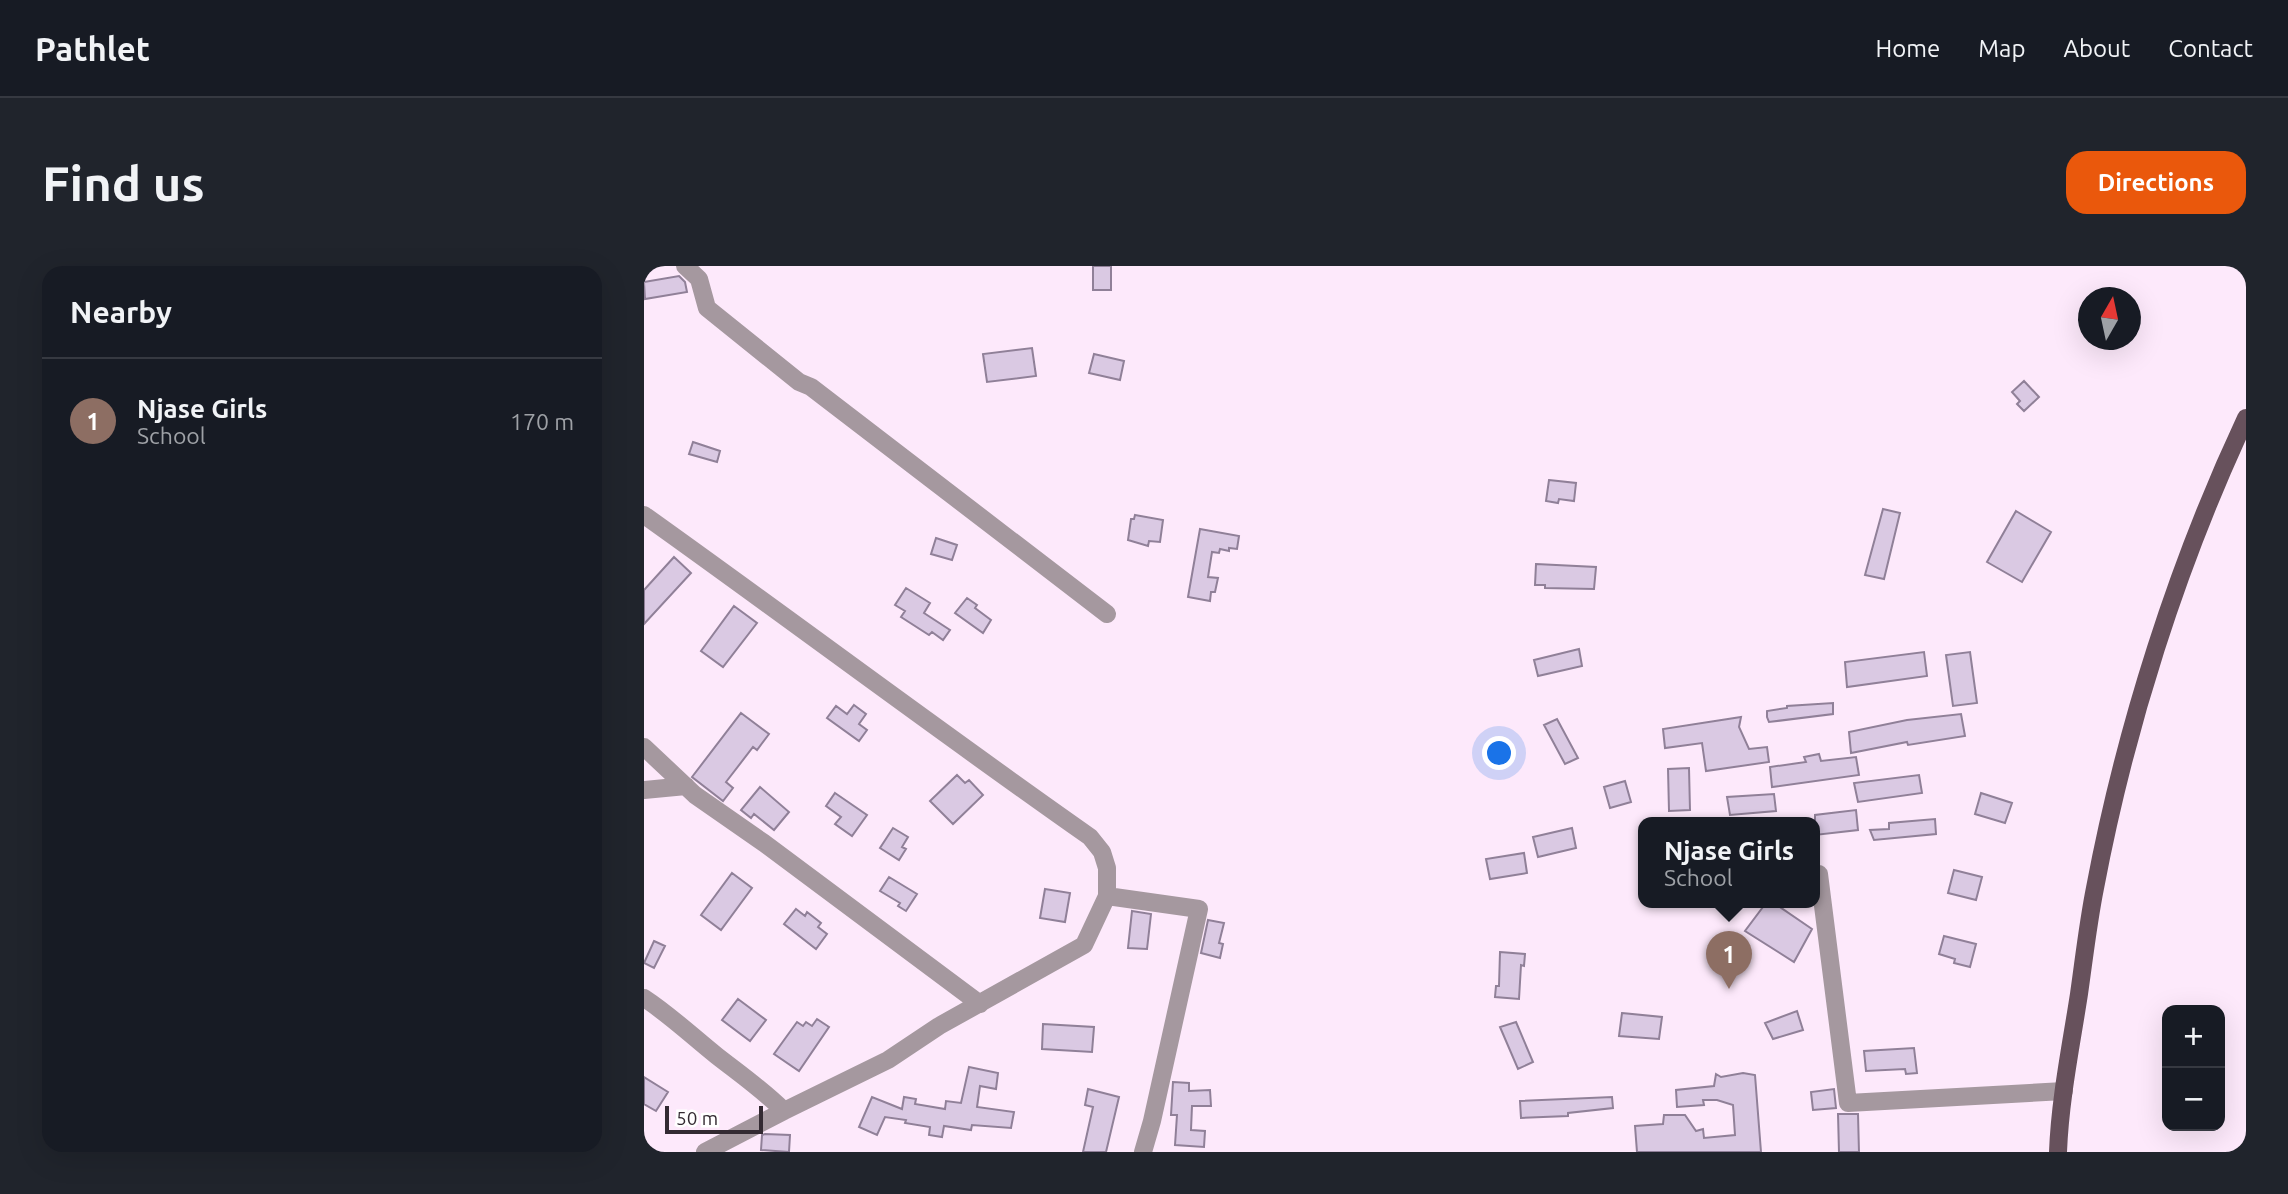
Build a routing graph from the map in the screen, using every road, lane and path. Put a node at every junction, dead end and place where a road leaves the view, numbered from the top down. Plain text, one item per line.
1 (685, 266) edge
2 (2246, 418) edge
3 (644, 515) edge
4 (1107, 614) dead end
5 (644, 747) edge
6 (686, 786) junction
7 (644, 790) edge
8 (1820, 882) edge
9 (1107, 896) junction
10 (644, 998) edge
11 (980, 1004) junction
12 (2064, 1091) junction
13 (784, 1111) junction
14 (705, 1152) edge
15 (1143, 1152) edge
16 (2058, 1152) edge

1 - 4 street
2 - 12 main road
3 - 9 street
5 - 6 street
6 - 7 street
6 - 11 street
8 - 12 street
9 - 11 street
9 - 15 street
10 - 13 street
11 - 13 street
12 - 16 main road
13 - 14 street

